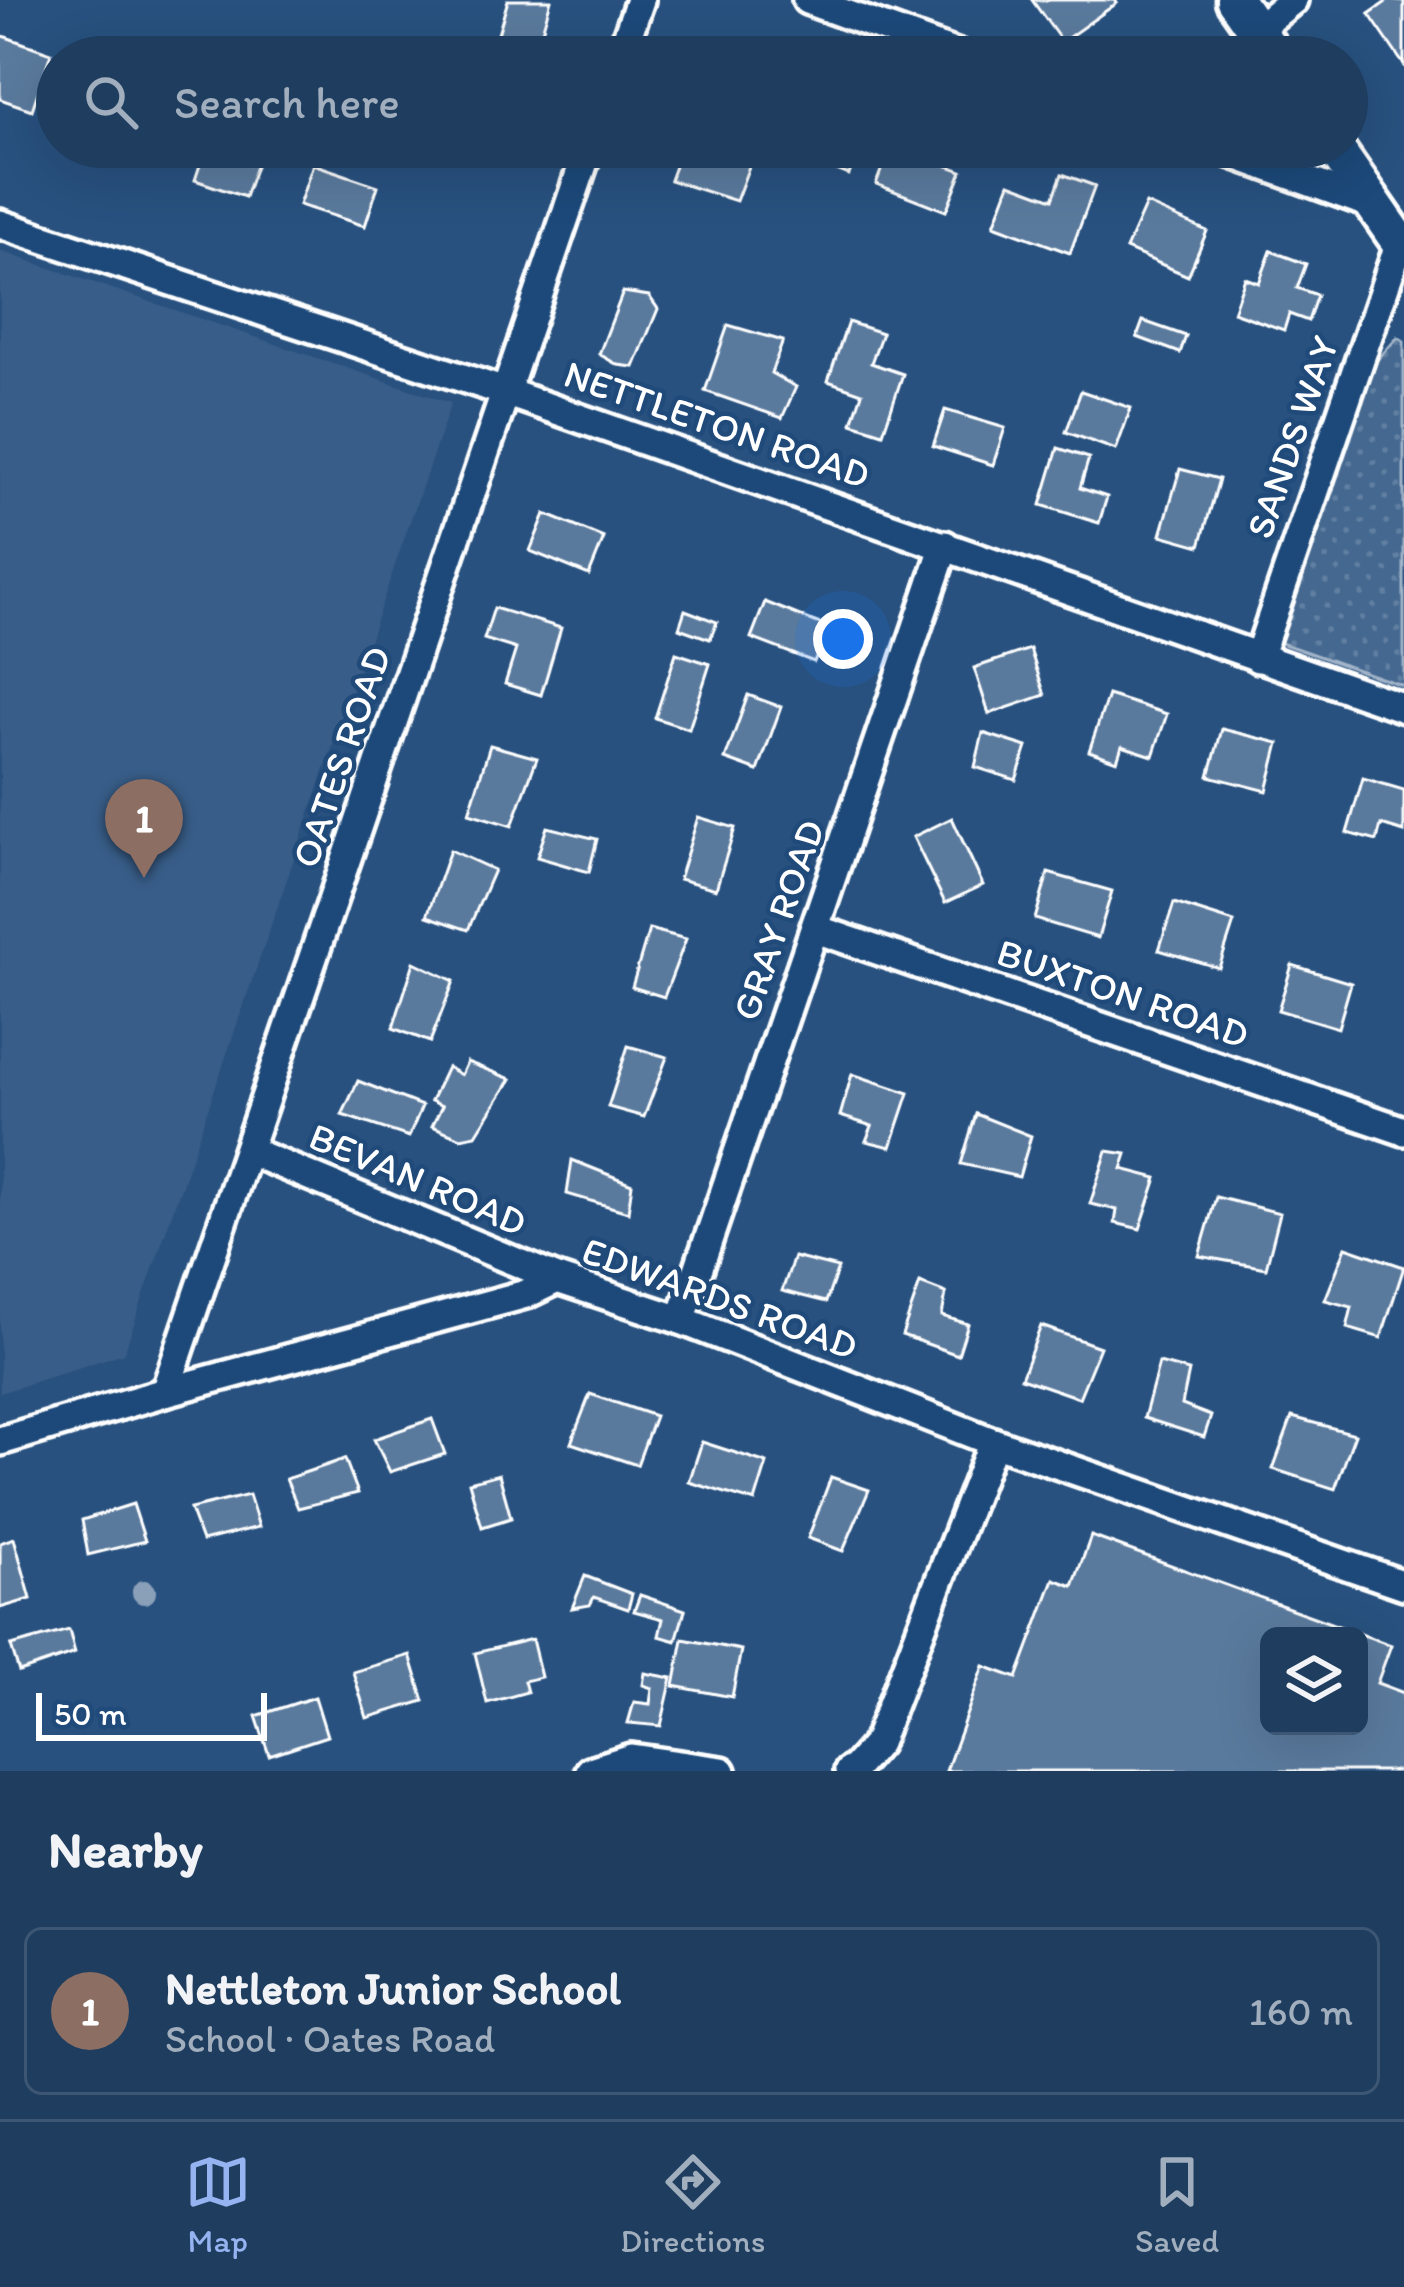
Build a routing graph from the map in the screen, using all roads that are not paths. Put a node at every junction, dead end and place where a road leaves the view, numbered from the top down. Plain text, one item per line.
1 (640, 0) edge
2 (806, 0) edge
3 (1293, 0) edge
4 (1256, 29) edge
5 (627, 36) edge
6 (906, 36) edge
7 (582, 168) edge
8 (1272, 168) edge
9 (1348, 168) edge
10 (1371, 204) junction
11 (0, 224) edge
12 (1402, 245) edge
13 (505, 392) junction
14 (945, 545) junction
15 (1258, 658) junction
16 (1404, 707) edge
17 (816, 929) junction
18 (1404, 1131) edge
19 (249, 1151) junction
20 (557, 1279) junction
21 (681, 1320) junction
22 (165, 1392) junction
23 (0, 1441) edge
24 (993, 1442) junction
25 (1404, 1585) edge
26 (590, 1771) edge
27 (722, 1771) edge
28 (849, 1771) edge

1 - 5 street
2 - 6 street
3 - 4 street
7 - 13 street, OATES ROAD
8 - 10 street
9 - 10 street
10 - 12 street
11 - 13 street, NETTLETON ROAD
12 - 15 street, SANDS WAY
13 - 14 street, NETTLETON ROAD
13 - 19 street, OATES ROAD
14 - 15 street, NETTLETON ROAD
14 - 17 street, GRAY ROAD
15 - 16 street, NETTLETON ROAD
17 - 18 street, BUXTON ROAD
17 - 21 street, GRAY ROAD
19 - 20 street, BEVAN ROAD
19 - 22 street, OATES ROAD
20 - 21 street, EDWARDS ROAD
20 - 22 street, EDWARDS ROAD
21 - 24 street, EDWARDS ROAD
22 - 23 street, EDWARDS ROAD
24 - 25 street, EDWARDS ROAD
24 - 28 street
26 - 27 street

